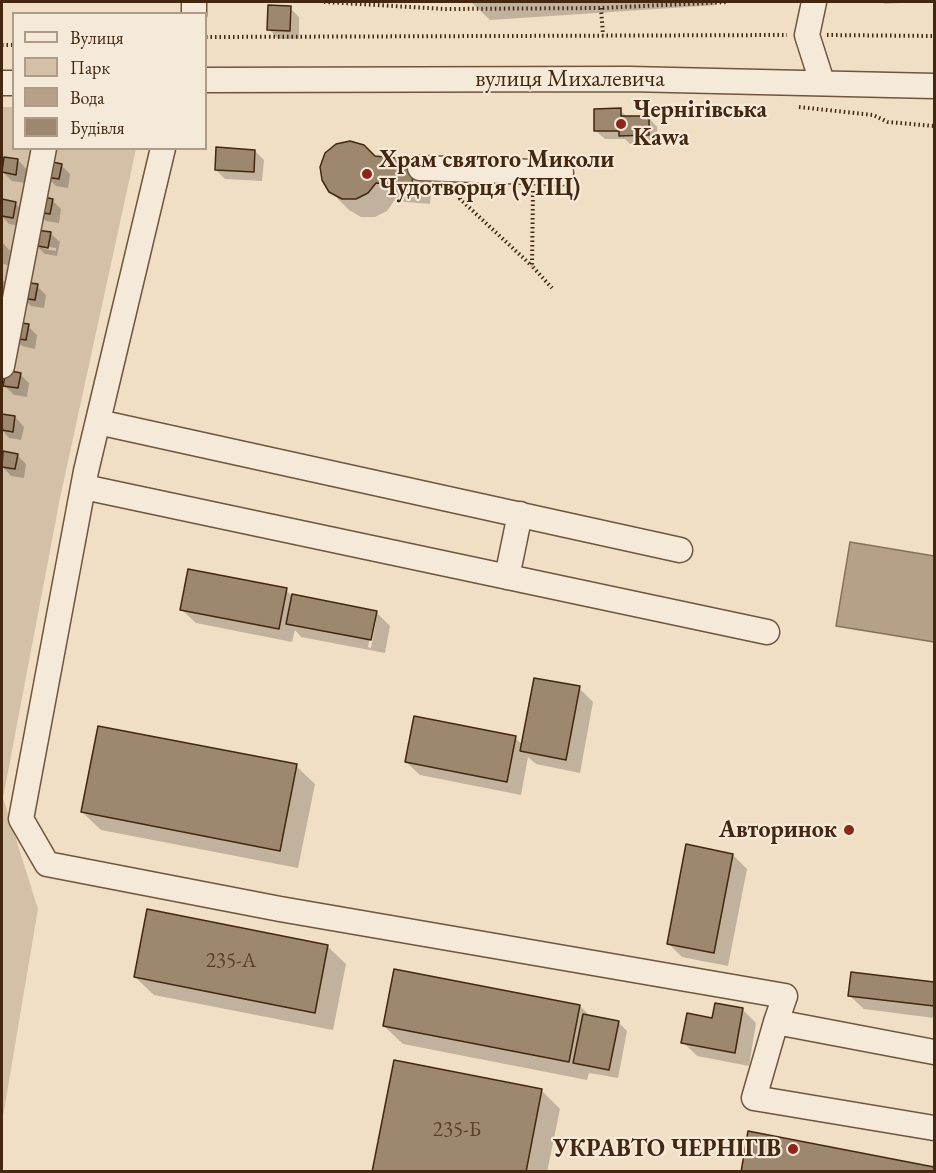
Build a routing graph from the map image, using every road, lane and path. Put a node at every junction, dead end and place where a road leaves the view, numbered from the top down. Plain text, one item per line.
1 (324, 2) edge
2 (447, 2) edge
3 (728, 2) edge
4 (810, 4) edge
5 (602, 8) junction
6 (446, 9) junction
7 (807, 35) junction
8 (603, 36) junction
9 (934, 36) edge
10 (207, 37) edge
11 (207, 80) edge
12 (822, 82) junction
13 (934, 86) edge
14 (820, 109) dead end
15 (934, 126) edge
16 (44, 150) edge
17 (163, 150) edge
18 (420, 168) dead end
19 (460, 170) junction
20 (534, 172) junction
21 (561, 173) dead end
22 (532, 266) junction
23 (552, 288) dead end
24 (2, 366) edge
25 (98, 422) junction
26 (84, 487) junction
27 (520, 514) junction
28 (680, 550) dead end
29 (507, 577) junction
30 (767, 632) dead end
31 (11, 820) edge
32 (776, 1022) junction
33 (934, 1053) edge
34 (934, 1128) edge

1 - 6 path
2 - 6 path
3 - 5 path
4 - 7 street
5 - 6 path
5 - 8 path
7 - 8 path
7 - 9 path
7 - 12 street
8 - 10 path
11 - 12 street, вулиця Михалевича
12 - 13 street, вулиця Михалевича
14 - 15 path
16 - 24 street
17 - 25 street
18 - 19 street
19 - 20 street
19 - 22 path
20 - 21 street
20 - 22 path
22 - 23 path
25 - 26 street
25 - 27 street
26 - 29 street
26 - 31 street
27 - 28 street
27 - 29 street
29 - 30 street
31 - 32 street
32 - 33 street
32 - 34 street

